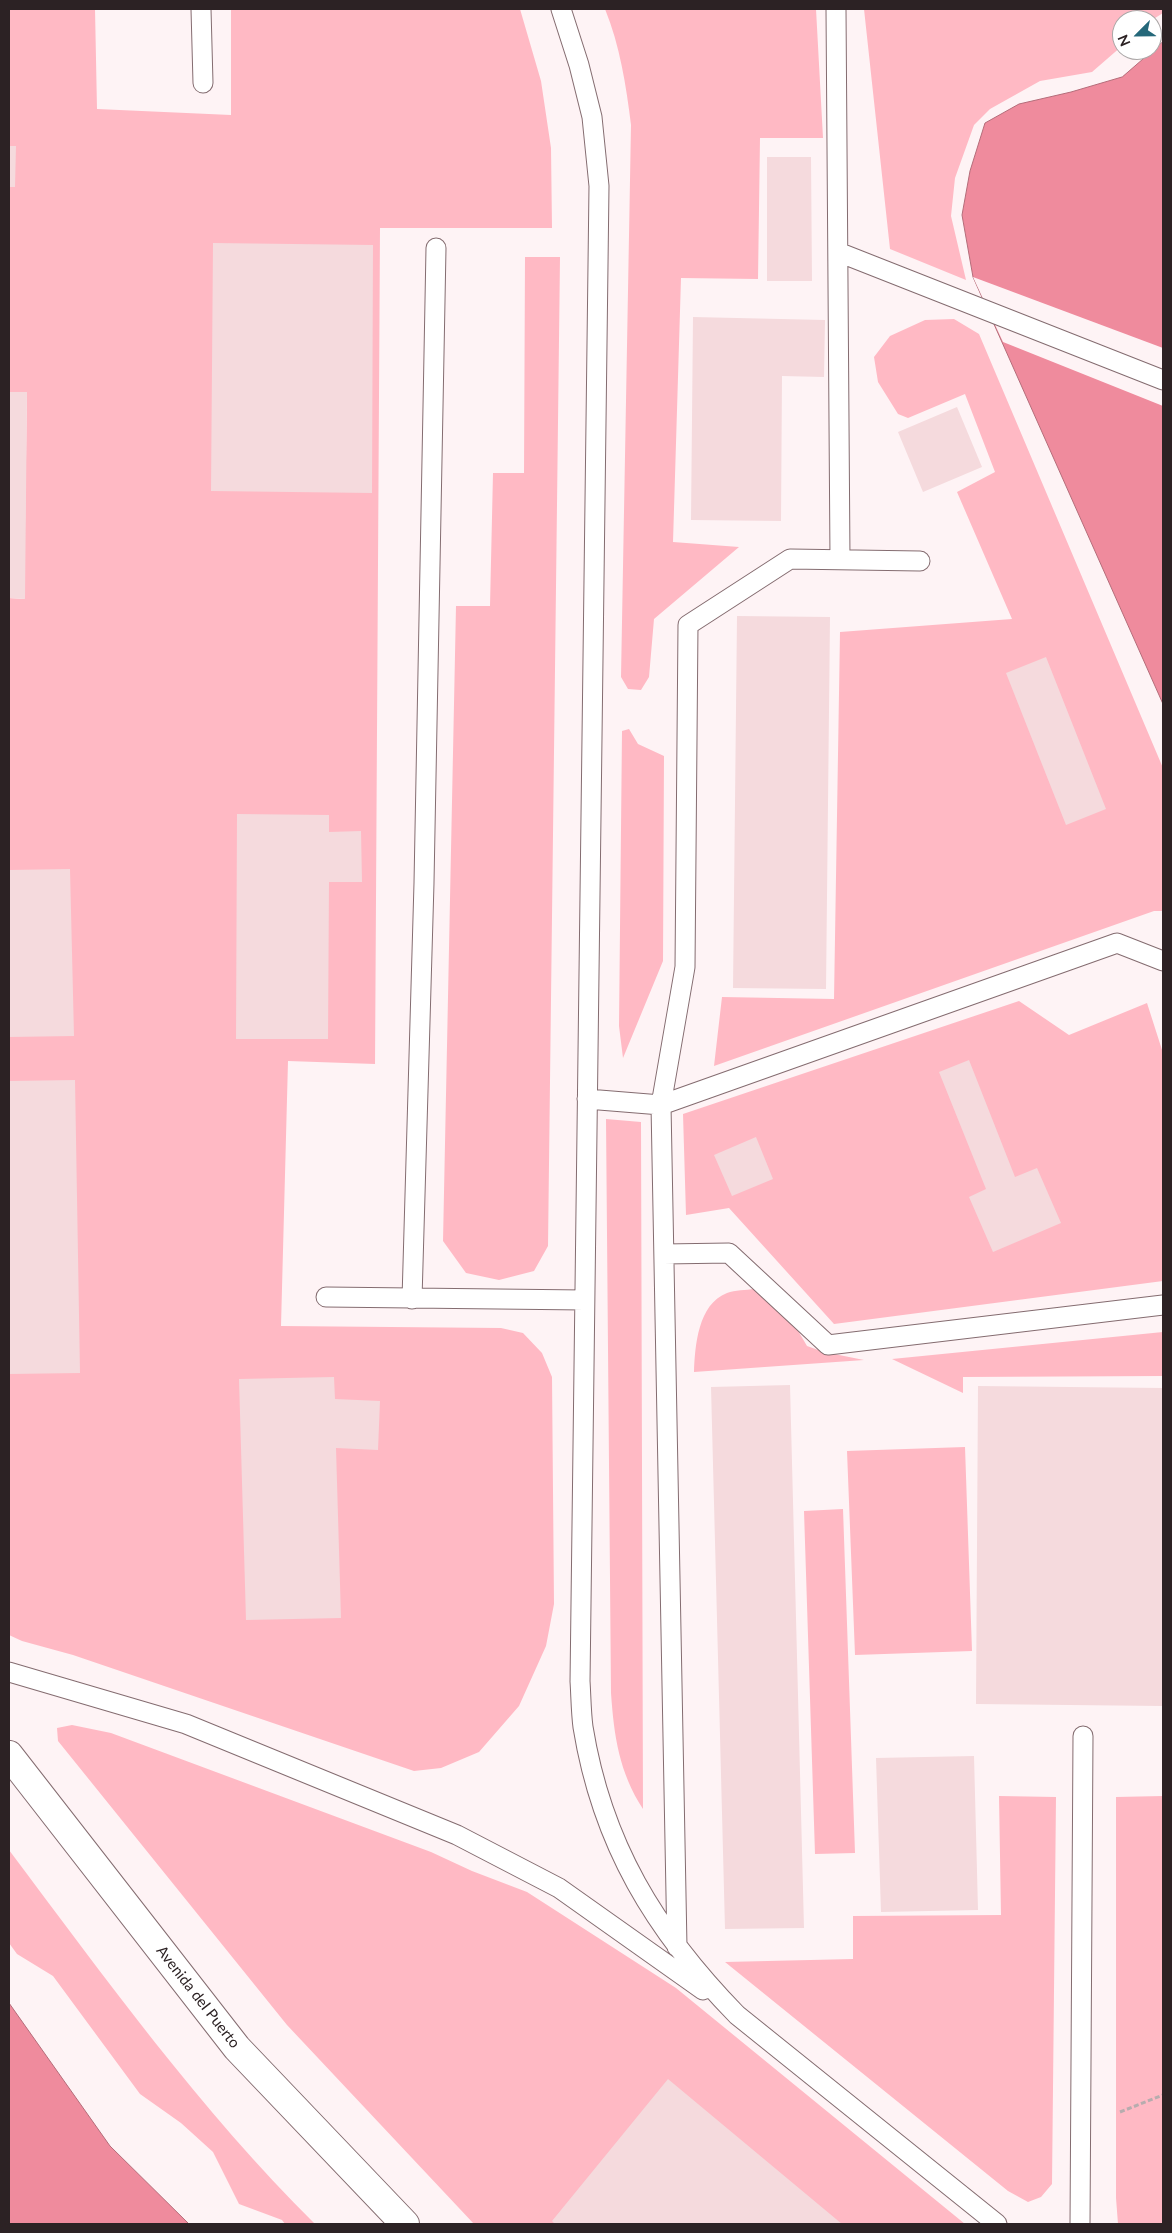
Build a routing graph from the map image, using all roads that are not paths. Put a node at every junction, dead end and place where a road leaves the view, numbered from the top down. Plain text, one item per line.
1 (201, 9) edge
2 (561, 9) edge
3 (836, 9) edge
4 (203, 83) dead end
5 (436, 248) dead end
6 (838, 252) junction
7 (1163, 380) edge
8 (840, 559) junction
9 (920, 561) dead end
10 (1163, 962) edge
11 (587, 1099) junction
12 (661, 1105) junction
13 (664, 1254) junction
14 (326, 1298) dead end
15 (412, 1299) junction
16 (584, 1300) junction
17 (1163, 1305) edge
18 (9, 1672) edge
19 (1083, 1736) dead end
20 (9, 1754) edge
21 (677, 1947) junction
22 (737, 2015) junction
23 (405, 2224) edge
24 (998, 2224) edge
25 (1080, 2224) edge

1 - 4 lane
2 - 11 lane
3 - 6 lane
5 - 15 lane
6 - 7 lane
6 - 8 lane
8 - 9 lane
8 - 12 lane
10 - 12 lane
11 - 12 lane
11 - 16 lane
12 - 13 lane
13 - 17 lane
13 - 21 lane
14 - 15 lane
15 - 16 lane
16 - 21 lane
18 - 22 lane
19 - 25 lane
20 - 23 street, Avenida del Puerto
21 - 22 lane
22 - 24 lane

